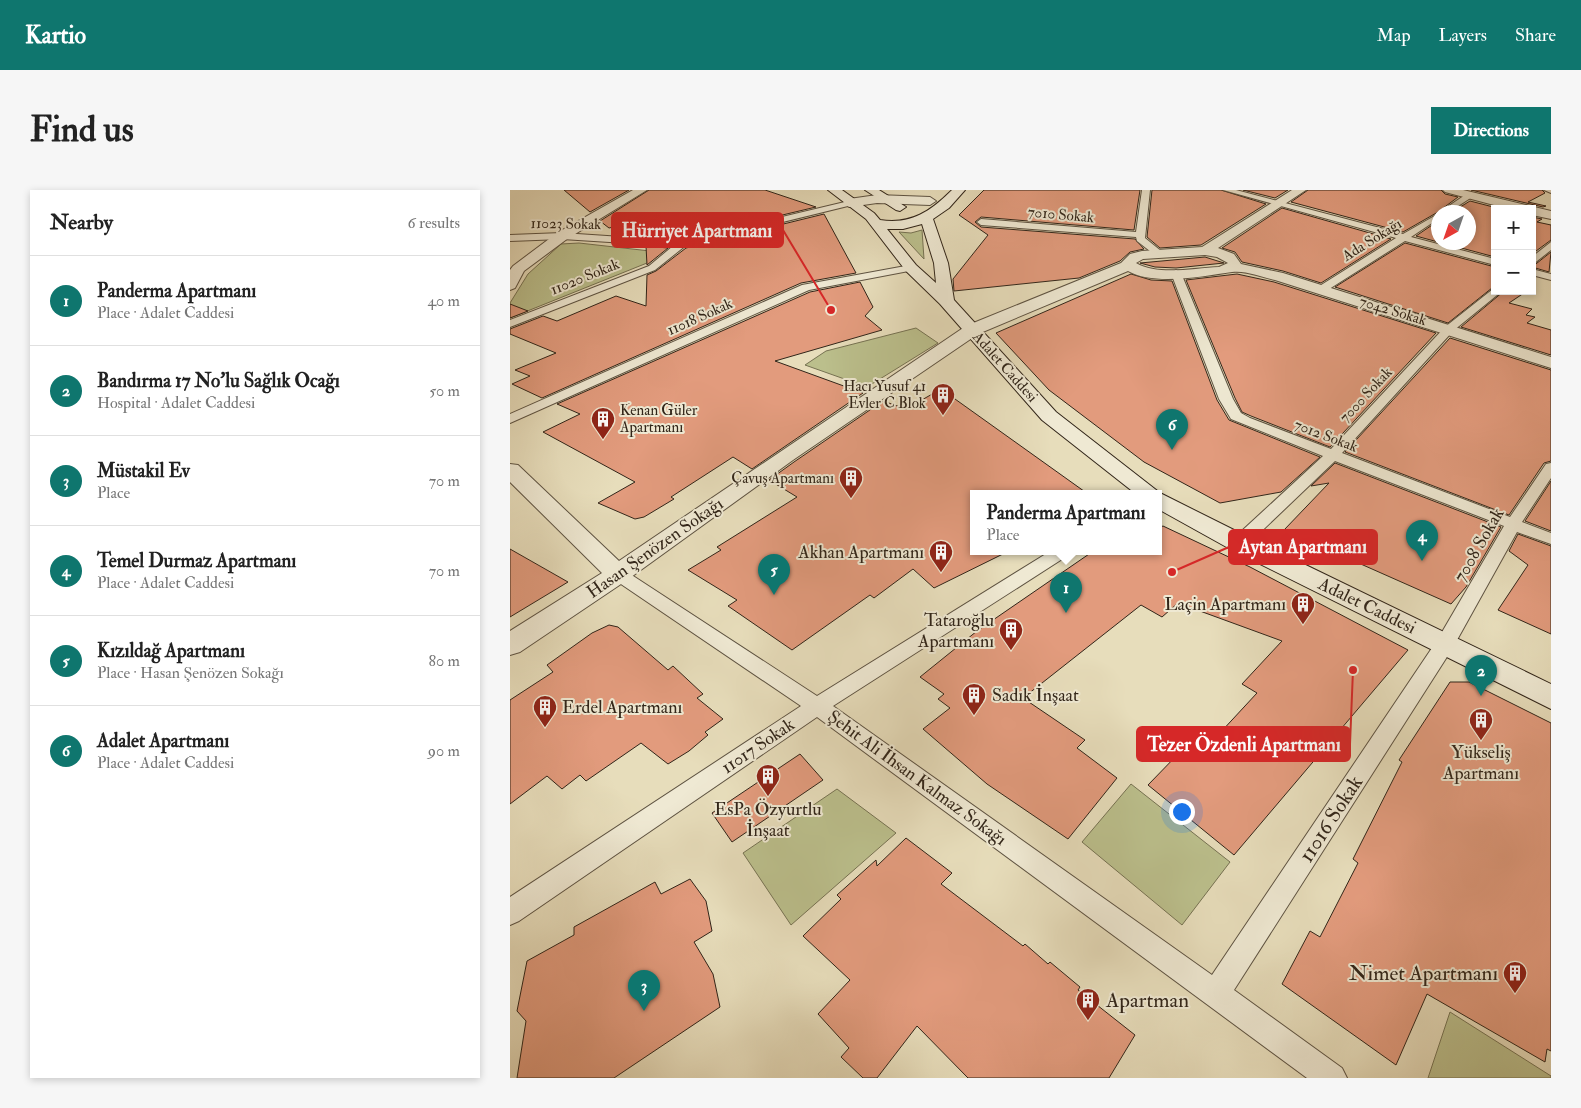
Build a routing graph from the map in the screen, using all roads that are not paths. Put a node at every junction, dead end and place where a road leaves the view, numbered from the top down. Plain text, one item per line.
1 (641, 190) edge
2 (834, 190) edge
3 (871, 190) edge
4 (1146, 190) edge
5 (1227, 190) edge
6 (1300, 190) edge
7 (1449, 190) edge
8 (956, 192) edge
9 (1471, 195) junction
10 (886, 199) junction
11 (930, 201) junction
12 (849, 203) junction
13 (1278, 203) junction
14 (1455, 205) edge
15 (1510, 205) edge
16 (902, 207) junction
17 (1536, 212) edge
18 (1551, 215) edge
19 (926, 217) junction
20 (873, 219) junction
21 (1431, 221) edge
22 (981, 222) dead end
23 (1140, 235) junction
24 (562, 236) junction
25 (510, 238) edge
26 (1405, 238) junction
27 (682, 244) junction
28 (1551, 245) edge
29 (1205, 251) junction
30 (1158, 254) junction
31 (1536, 258) edge
32 (1491, 261) edge
33 (1129, 266) junction
34 (1233, 267) junction
35 (911, 268) junction
36 (1176, 273) junction
37 (1536, 273) edge
38 (1551, 277) edge
39 (510, 285) edge
40 (1322, 289) junction
41 (1492, 295) edge
42 (946, 301) junction
43 (510, 324) edge
44 (1450, 329) junction
45 (972, 330) junction
46 (1551, 363) edge
47 (510, 419) edge
48 (1332, 456) junction
49 (1551, 467) edge
50 (510, 471) edge
51 (1145, 490) edge
52 (1162, 501) edge
53 (1513, 524) junction
54 (1551, 539) edge
55 (1239, 543) junction
56 (1056, 555) edge
57 (618, 574) junction
58 (1445, 644) junction
59 (510, 645) edge
60 (1551, 697) edge
61 (817, 706) junction
62 (510, 912) edge
63 (1216, 993) junction
64 (1332, 1078) edge

1 - 24 street
2 - 12 street, Adalet Caddesi
3 - 10 street
4 - 23 lane
5 - 13 lane
6 - 13 street
7 - 9 street
8 - 11 street
8 - 19 street
9 - 14 lane
9 - 15 street
10 - 11 street, 11020 Sokak
10 - 12 street, 11020 Sokak
10 - 16 street
11 - 16 street
12 - 20 street, Adalet Caddesi
12 - 27 lane, 11020 Sokak
13 - 26 lane
13 - 29 street
16 - 19 street
16 - 20 street
17 - 18 street
19 - 20 street, Adalet Caddesi
19 - 42 street
20 - 35 street, Adalet Caddesi
21 - 26 lane, Ada Sokağı
22 - 23 lane, 7010 Sokak
23 - 30 lane
24 - 25 lane, 11023 Sokak
24 - 27 lane, 11023 Sokak
24 - 39 street
26 - 32 lane
26 - 40 lane, Ada Sokağı
27 - 43 lane, 11020 Sokak
28 - 31 lane
29 - 30 street, 7042 Sokak
29 - 34 street, 7042 Sokak
30 - 33 street, 7042 Sokak
33 - 36 street, 7042 Sokak
33 - 45 street, 7042 Sokak
34 - 36 street, 7042 Sokak
34 - 40 street, 7042 Sokak
35 - 42 street, Adalet Caddesi
35 - 47 lane, 11018 Sokak
36 - 48 lane, 7012 Sokak
37 - 38 lane
40 - 44 street, 7042 Sokak
41 - 44 lane, 7000 Sokak
42 - 45 street, Adalet Caddesi
44 - 46 street, 7042 Sokak
44 - 48 lane, 7000 Sokak
45 - 51 street, Adalet Caddesi
45 - 57 street, Hasan Şenözen Sokağı
48 - 53 lane, 7012 Sokak
48 - 55 lane, 7000 Sokak
49 - 53 lane, 7008 Sokak
50 - 57 street, Şehit Ali İhsan Kalmaz Sokağı
52 - 55 street, Adalet Caddesi
53 - 54 lane, 7012 Sokak
53 - 58 lane, 7008 Sokak
55 - 58 street, Adalet Caddesi
56 - 61 lane, 11017 Sokak
57 - 59 street, Hasan Şenözen Sokağı
57 - 61 lane, Şehit Ali İhsan Kalmaz Sokağı
58 - 60 street, Adalet Caddesi
58 - 63 lane, 11016 Sokak
61 - 62 lane, 11017 Sokak
61 - 63 lane, Şehit Ali İhsan Kalmaz Sokağı
63 - 64 lane, Şehit Ali İhsan Kalmaz Sokağı

